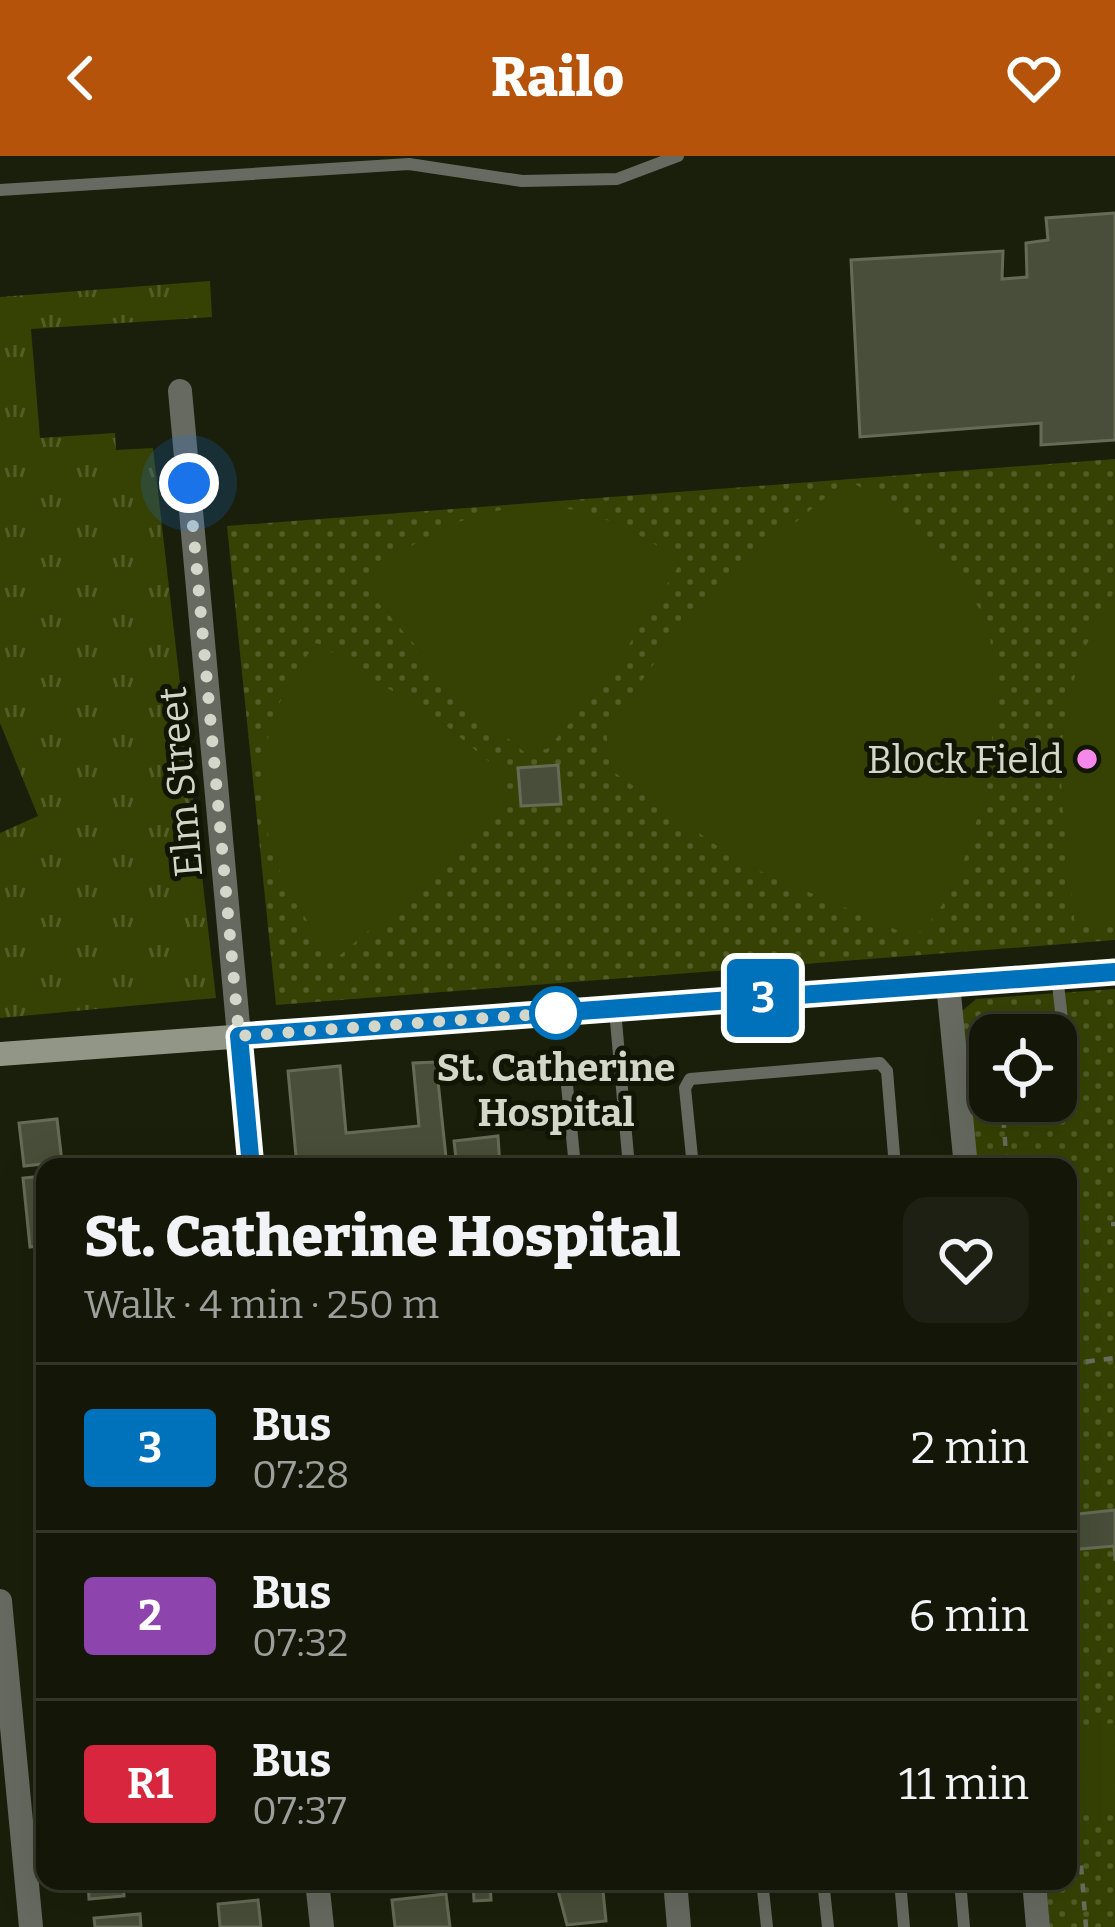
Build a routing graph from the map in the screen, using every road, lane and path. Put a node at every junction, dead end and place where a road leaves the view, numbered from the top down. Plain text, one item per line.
1 (287, 156) edge
2 (679, 156) edge
3 (288, 172) junction
4 (0, 190) edge
5 (180, 391) dead end
6 (1115, 972) edge
7 (1058, 976) junction
8 (948, 984) junction
9 (615, 1008) junction
10 (1062, 1014) edge
11 (239, 1036) junction
12 (0, 1054) edge
13 (567, 1085) dead end
14 (1004, 1122) edge
15 (250, 1158) edge
16 (574, 1158) edge
17 (628, 1158) edge
18 (692, 1158) edge
19 (894, 1158) edge
20 (964, 1158) edge
21 (1006, 1158) edge
22 (1115, 1358) edge
23 (1077, 1363) edge
24 (0, 1601) edge
25 (7, 1759) edge
26 (1077, 1855) edge
27 (318, 1890) edge
28 (676, 1890) edge
29 (764, 1890) edge
30 (824, 1890) edge
31 (901, 1890) edge
32 (961, 1890) edge
33 (1035, 1890) edge
34 (31, 1927) edge
35 (322, 1927) edge
36 (679, 1927) edge
37 (767, 1927) edge
38 (828, 1927) edge
39 (904, 1927) edge
40 (964, 1927) edge
41 (1038, 1927) edge
42 (1086, 1927) edge

1 - 3 lane
2 - 3 lane
3 - 4 lane
5 - 11 street, Elm Street
6 - 7 street
7 - 8 street
7 - 10 lane
8 - 9 street
8 - 20 street
9 - 11 street
9 - 17 lane
11 - 12 street
11 - 15 street, Elm Street
13 - 16 lane
14 - 21 path
18 - 19 lane
22 - 23 path
24 - 25 street
25 - 34 street
26 - 42 path
27 - 35 street
28 - 36 street
29 - 37 lane
30 - 38 lane
31 - 39 lane
32 - 40 lane
33 - 41 street

